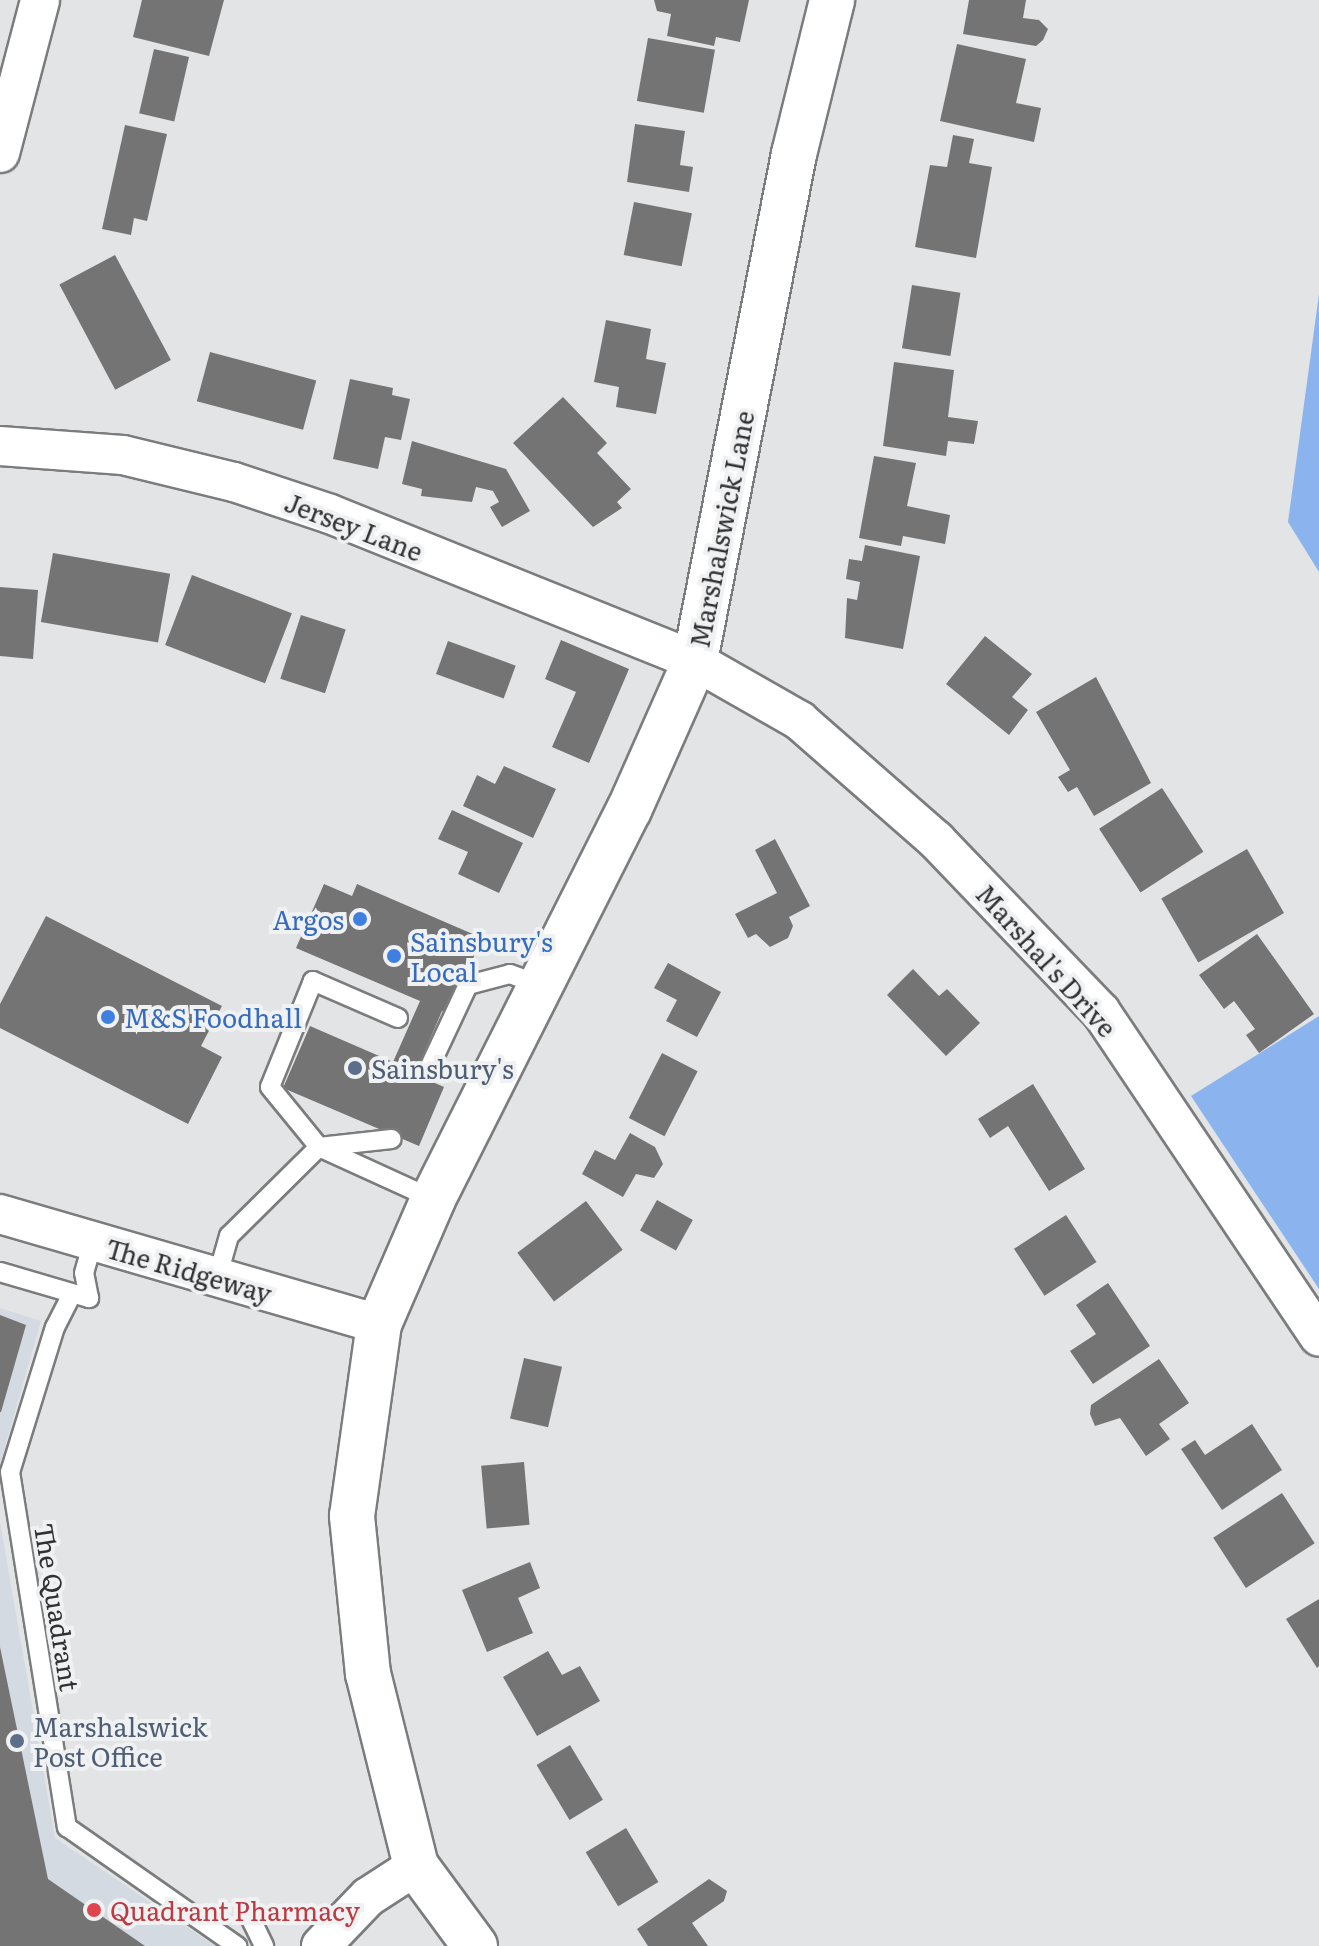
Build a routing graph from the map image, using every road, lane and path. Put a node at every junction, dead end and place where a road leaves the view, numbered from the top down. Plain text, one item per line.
1 (40, 0) edge
2 (832, 0) edge
3 (0, 153) edge
4 (0, 446) edge
5 (695, 661) junction
6 (541, 985) junction
7 (398, 1018) dead end
8 (430, 1066) dead end
9 (392, 1139) dead end
10 (319, 1147) junction
11 (433, 1199) junction
12 (0, 1214) edge
13 (93, 1241) junction
14 (0, 1272) edge
15 (217, 1278) junction
16 (72, 1294) junction
17 (379, 1324) junction
18 (1319, 1336) edge
19 (416, 1866) junction
20 (248, 1913) dead end
21 (237, 1946) edge
22 (264, 1946) edge
23 (321, 1946) edge
24 (475, 1946) edge

1 - 3 street
2 - 5 street, Marshalswick Lane
4 - 5 street, Jersey Lane
5 - 6 street, Marshalswick Lane
5 - 18 street, Marshal's Drive
6 - 8 lane
6 - 11 street, Marshalswick Lane
7 - 10 lane
9 - 10 lane
10 - 11 lane
10 - 15 lane
11 - 17 street, Marshalswick Lane
12 - 13 street, The Ridgeway
13 - 15 street, The Ridgeway
13 - 16 lane, The Quadrant
14 - 16 lane
15 - 17 street, The Ridgeway
16 - 21 lane, The Quadrant
17 - 19 street, Marshalswick Lane
19 - 23 street
19 - 24 street, Marshalswick Lane
20 - 22 lane

